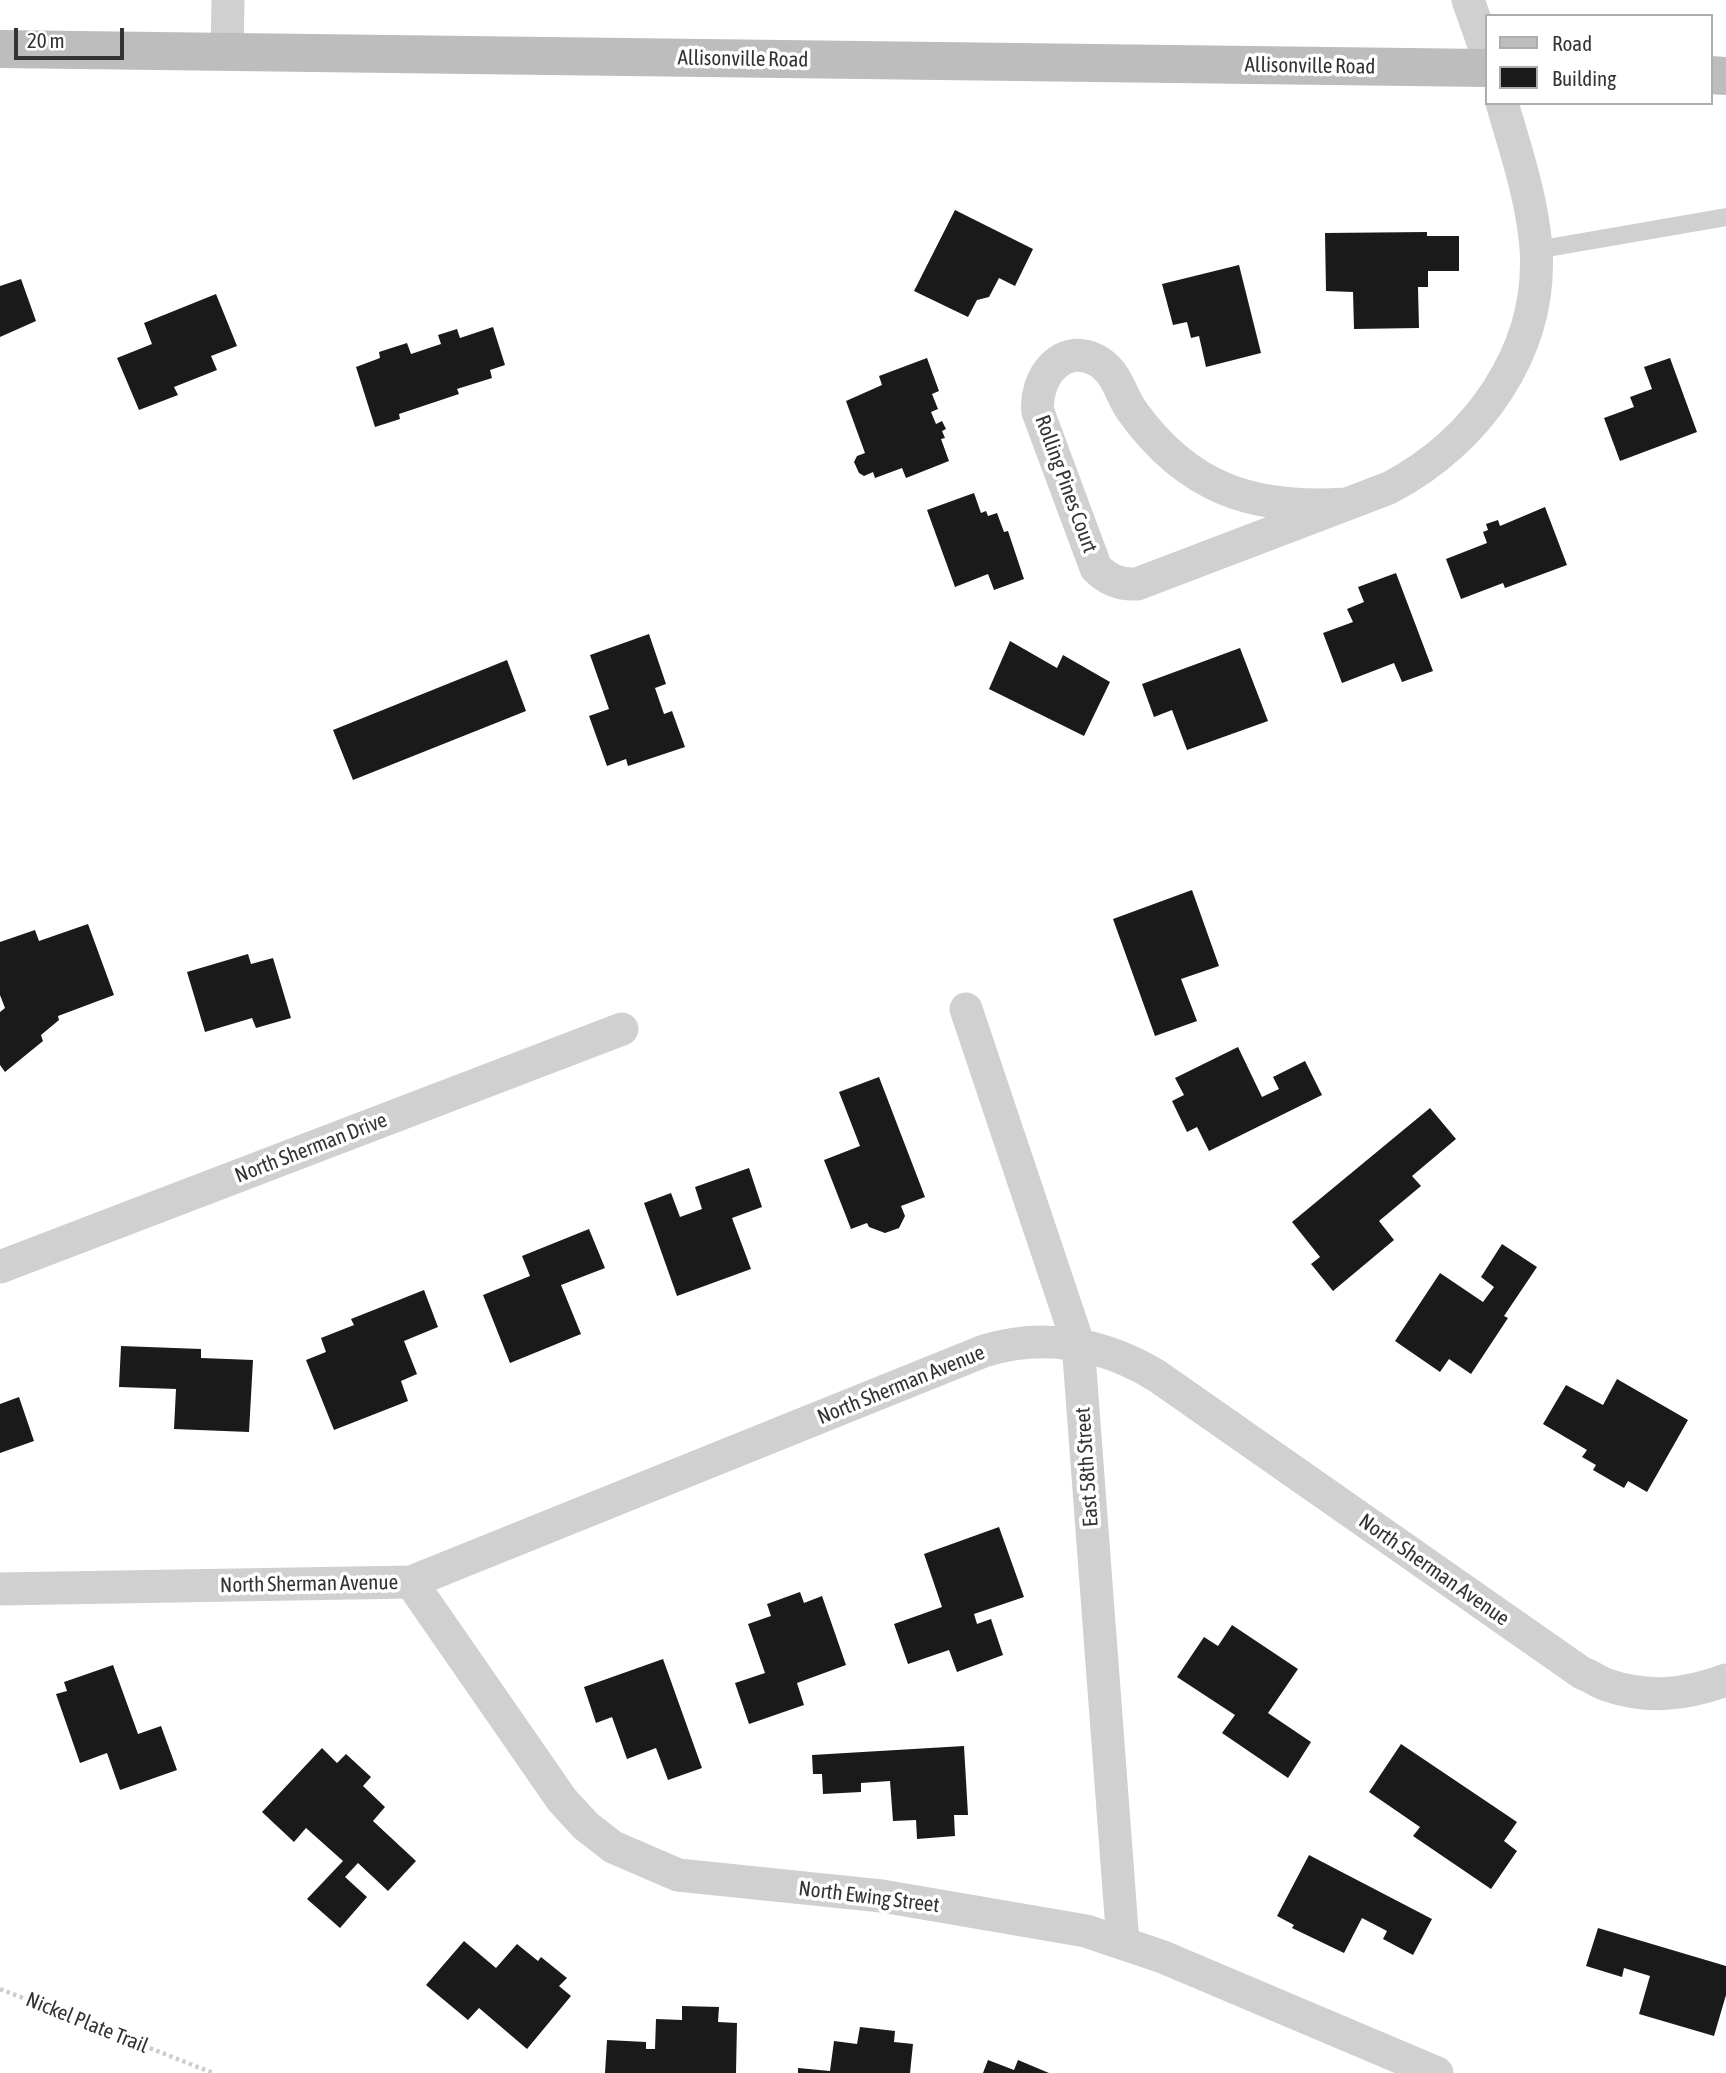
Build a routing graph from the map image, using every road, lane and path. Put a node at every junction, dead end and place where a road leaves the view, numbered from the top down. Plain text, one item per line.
1 (228, 0) edge
2 (1468, 0) edge
3 (1484, 45) edge
4 (0, 49) edge
5 (227, 51) junction
6 (1484, 68) edge
7 (1503, 105) edge
8 (1726, 218) edge
9 (1536, 250) junction
10 (1345, 504) junction
11 (966, 1009) dead end
12 (622, 1029) dead end
13 (0, 1267) edge
14 (1078, 1343) junction
15 (411, 1582) junction
16 (0, 1589) edge
17 (1726, 1680) edge
18 (1123, 1943) junction
19 (0, 1989) edge
20 (213, 2073) edge
21 (1437, 2073) edge

1 - 5 street
2 - 3 street
4 - 5 main road, Allisonville Road
5 - 6 main road, Allisonville Road
7 - 9 street, Rolling Pines Court
8 - 9 lane
9 - 10 street, Rolling Pines Court
10 - 10 street, Rolling Pines Court
11 - 14 street, East 58th Street
12 - 13 street, North Sherman Drive
14 - 15 street, North Sherman Avenue
14 - 17 street, North Sherman Avenue
14 - 18 street, East 58th Street
15 - 16 street, North Sherman Avenue
15 - 18 street, North Ewing Street
18 - 21 street, North Ewing Street
19 - 20 path, Nickel Plate Trail

